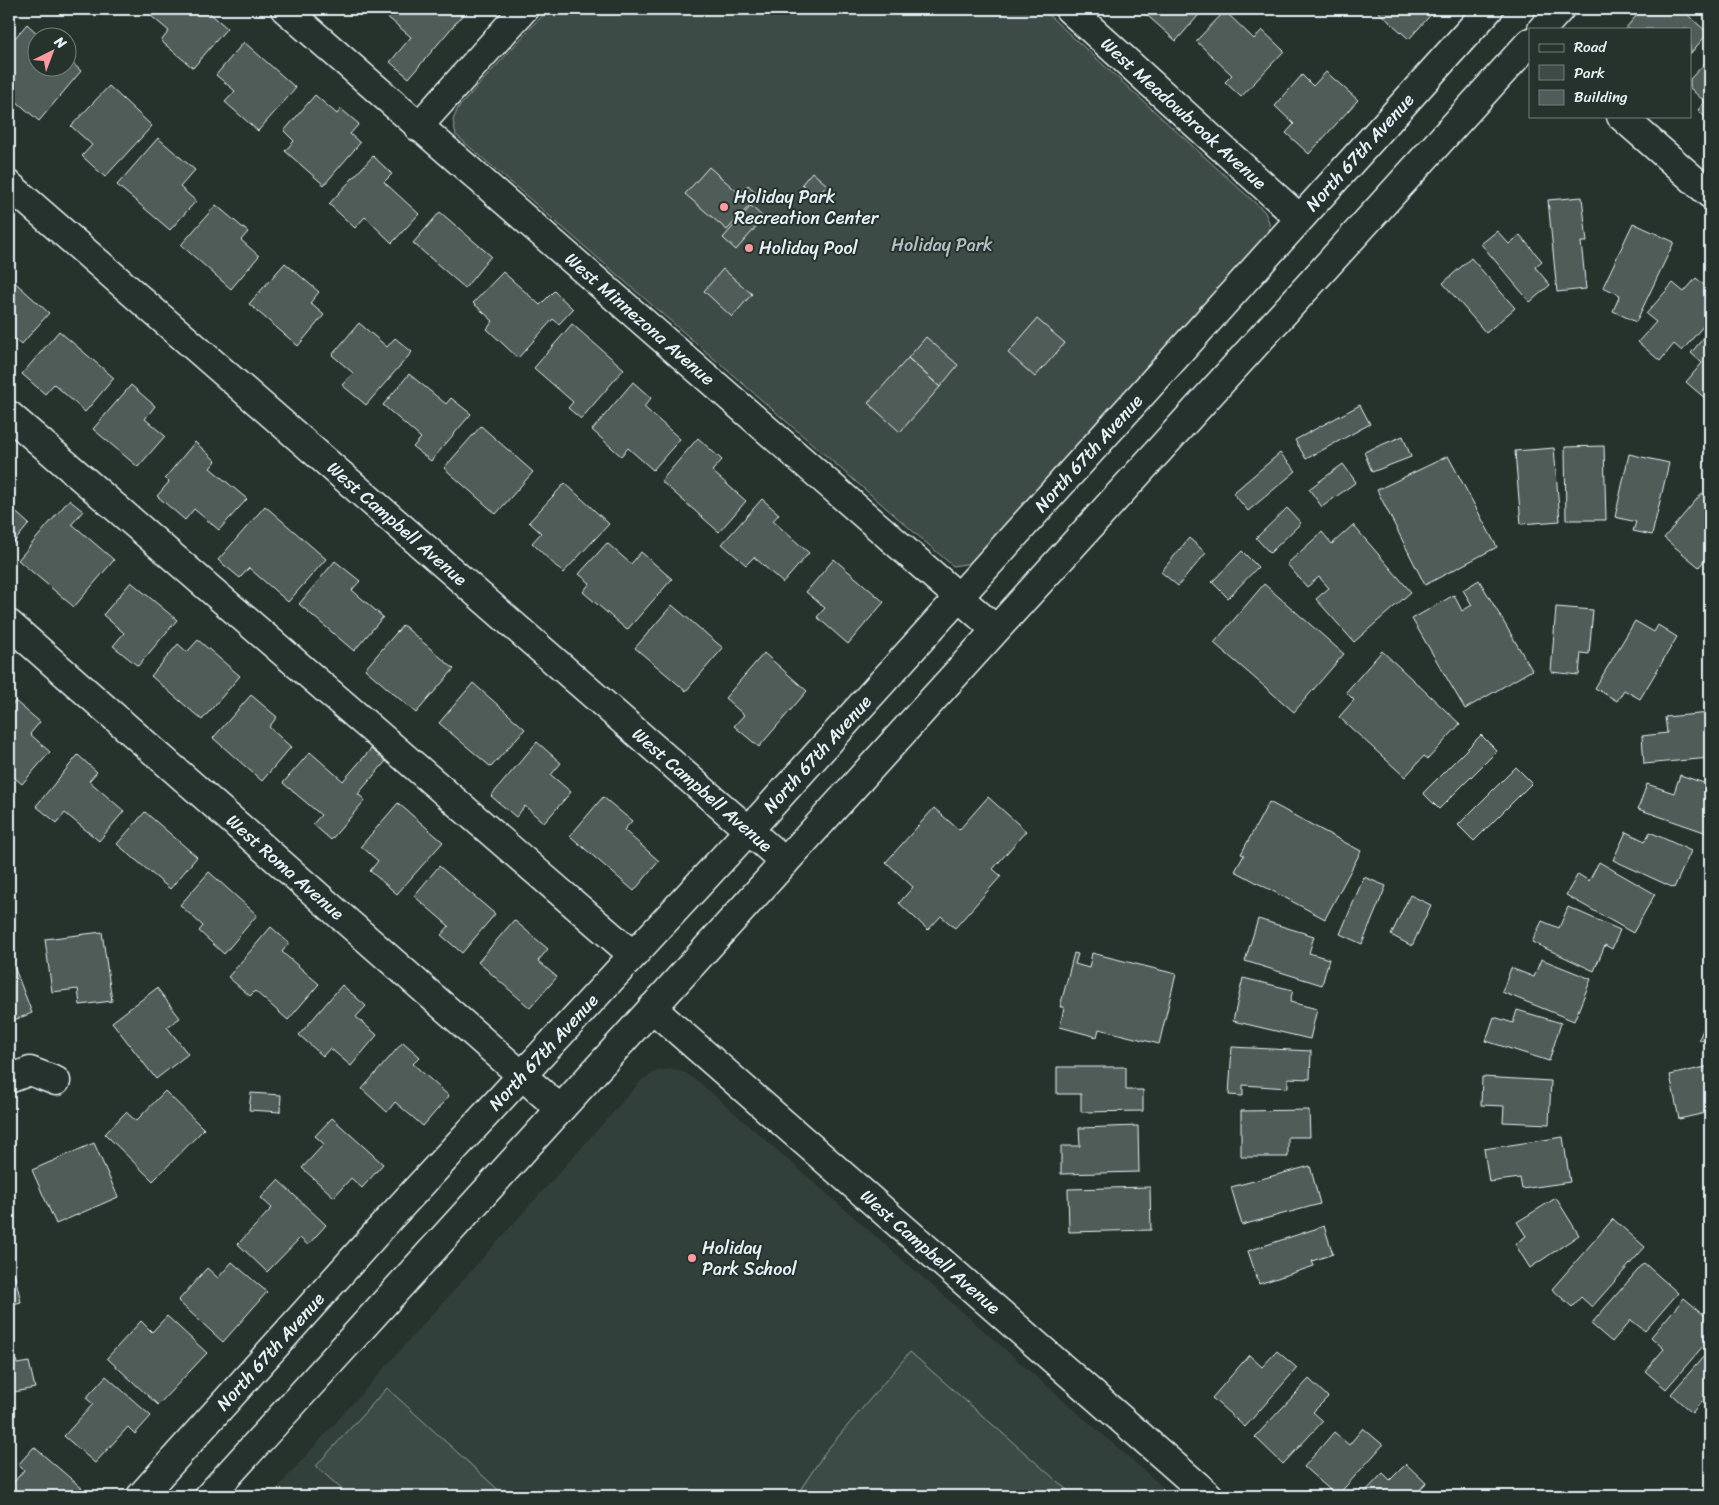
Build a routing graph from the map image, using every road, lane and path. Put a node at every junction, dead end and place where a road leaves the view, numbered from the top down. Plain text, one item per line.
1 (285, 9) edge
2 (524, 9) edge
3 (1069, 9) edge
4 (1489, 9) edge
5 (1560, 9) edge
6 (1543, 28) edge
7 (1529, 43) edge
8 (1623, 118) edge
9 (418, 127) junction
10 (9, 185) edge
11 (1710, 194) edge
12 (1298, 218) junction
13 (9, 415) edge
14 (959, 596) junction
15 (9, 624) edge
16 (995, 629) junction
17 (749, 830) junction
18 (785, 862) junction
19 (633, 955) junction
20 (652, 1008) junction
21 (521, 1074) junction
22 (9, 1079) edge
23 (56, 1081) dead end
24 (560, 1109) junction
25 (141, 1496) edge
26 (209, 1496) edge
27 (1209, 1496) edge

1 - 9 street, West Minnezona Avenue
2 - 9 street
3 - 12 street, West Meadowbrook Avenue
4 - 12 street, North 67th Avenue
5 - 6 street
7 - 16 street
8 - 11 street
9 - 14 street, West Minnezona Avenue
10 - 17 street, West Campbell Avenue
12 - 14 street, North 67th Avenue
13 - 19 street
14 - 16 street, West Minnezona Avenue
14 - 17 street, North 67th Avenue
15 - 21 street, West Roma Avenue
16 - 18 street
17 - 18 street, West Campbell Avenue
17 - 19 street, North 67th Avenue
18 - 20 street
19 - 21 street, North 67th Avenue
20 - 24 street
20 - 27 street, West Campbell Avenue
21 - 24 street, West Roma Avenue
21 - 25 street, North 67th Avenue
22 - 23 street
24 - 26 street

